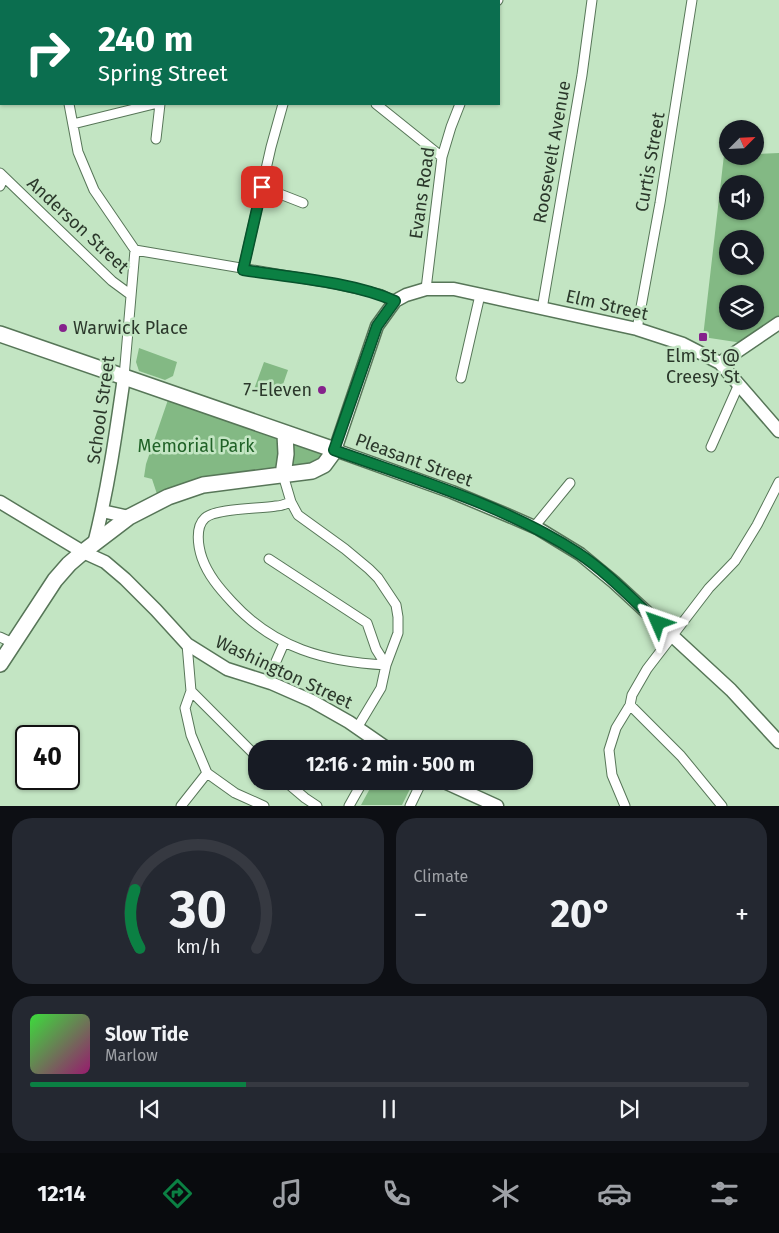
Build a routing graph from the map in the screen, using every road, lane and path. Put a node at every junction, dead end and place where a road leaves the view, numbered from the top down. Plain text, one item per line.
1 (592, 0) edge
2 (692, 0) edge
3 (69, 105) edge
4 (150, 105) edge
5 (160, 105) edge
6 (283, 105) edge
7 (377, 105) edge
8 (460, 105) edge
9 (74, 124) junction
10 (156, 139) dead end
11 (442, 157) junction
12 (2, 175) edge
13 (0, 186) edge
14 (262, 187) junction
15 (303, 203) dead end
16 (135, 250) junction
17 (243, 270) junction
18 (426, 289) junction
19 (131, 295) junction
20 (480, 295) junction
21 (395, 301) junction
22 (542, 309) junction
23 (779, 323) edge
24 (637, 330) junction
25 (0, 334) edge
26 (720, 363) junction
27 (124, 378) junction
28 (461, 378) dead end
29 (738, 384) junction
30 (779, 431) edge
31 (285, 434) junction
32 (711, 447) dead end
33 (334, 450) junction
34 (284, 475) junction
35 (779, 482) edge
36 (570, 483) dead end
37 (0, 502) edge
38 (291, 502) junction
39 (102, 511) junction
40 (129, 517) junction
41 (534, 527) junction
42 (88, 548) junction
43 (269, 559) dead end
44 (672, 636) junction
45 (7, 640) edge
46 (284, 643) junction
47 (186, 644) junction
48 (0, 664) edge
49 (386, 665) junction
50 (267, 682) junction
51 (191, 691) junction
52 (630, 705) junction
53 (357, 728) junction
54 (373, 740) edge
55 (779, 742) edge
56 (248, 748) edge
57 (207, 773) junction
58 (295, 790) edge
59 (358, 790) edge
60 (418, 790) edge
61 (462, 790) edge
62 (182, 806) edge
63 (264, 806) edge
64 (317, 806) edge
65 (349, 806) edge
66 (410, 806) edge
67 (497, 806) edge
68 (625, 806) edge
69 (722, 806) edge

1 - 22 street, Roosevelt Avenue
2 - 24 street, Curtis Street
3 - 9 street
4 - 9 street
5 - 10 street
6 - 14 street
7 - 11 street
8 - 11 street, Evans Road
9 - 16 street
11 - 18 street, Evans Road
12 - 13 street, Anderson Street
12 - 19 street, Anderson Street
14 - 15 street
14 - 17 street
16 - 17 street
16 - 19 street, School Street
17 - 21 street
18 - 20 main road, Elm Street
18 - 21 main road, Elm Street
19 - 27 street, School Street
20 - 22 main road, Elm Street
20 - 28 street
21 - 33 main road
22 - 24 main road, Elm Street
23 - 26 main road
24 - 26 main road, Elm Street
25 - 27 main road, Pleasant Street
26 - 29 main road, Elm Street
27 - 31 main road, Pleasant Street
27 - 39 main road, School Street
29 - 30 main road, Elm Street
29 - 32 street
31 - 33 main road, Pleasant Street
31 - 34 main road
33 - 34 main road
33 - 41 main road, Pleasant Street
34 - 38 street
34 - 40 main road
35 - 44 street
36 - 41 street
37 - 42 main road, Washington Street
38 - 46 street
38 - 49 street
39 - 40 main road
39 - 42 main road, School Street
40 - 42 main road
41 - 44 main road, Pleasant Street
42 - 45 main road
42 - 47 main road, Washington Street
43 - 49 street
44 - 52 street
44 - 55 main road, Pleasant Street
45 - 48 main road
46 - 49 street
46 - 50 street
47 - 50 main road, Washington Street
47 - 51 street
49 - 53 street
50 - 53 main road, Washington Street
51 - 56 street
51 - 57 street
52 - 68 street
52 - 69 street
53 - 54 main road, Washington Street
57 - 62 street
57 - 63 street
58 - 64 street
59 - 65 street
60 - 66 street
61 - 67 main road

